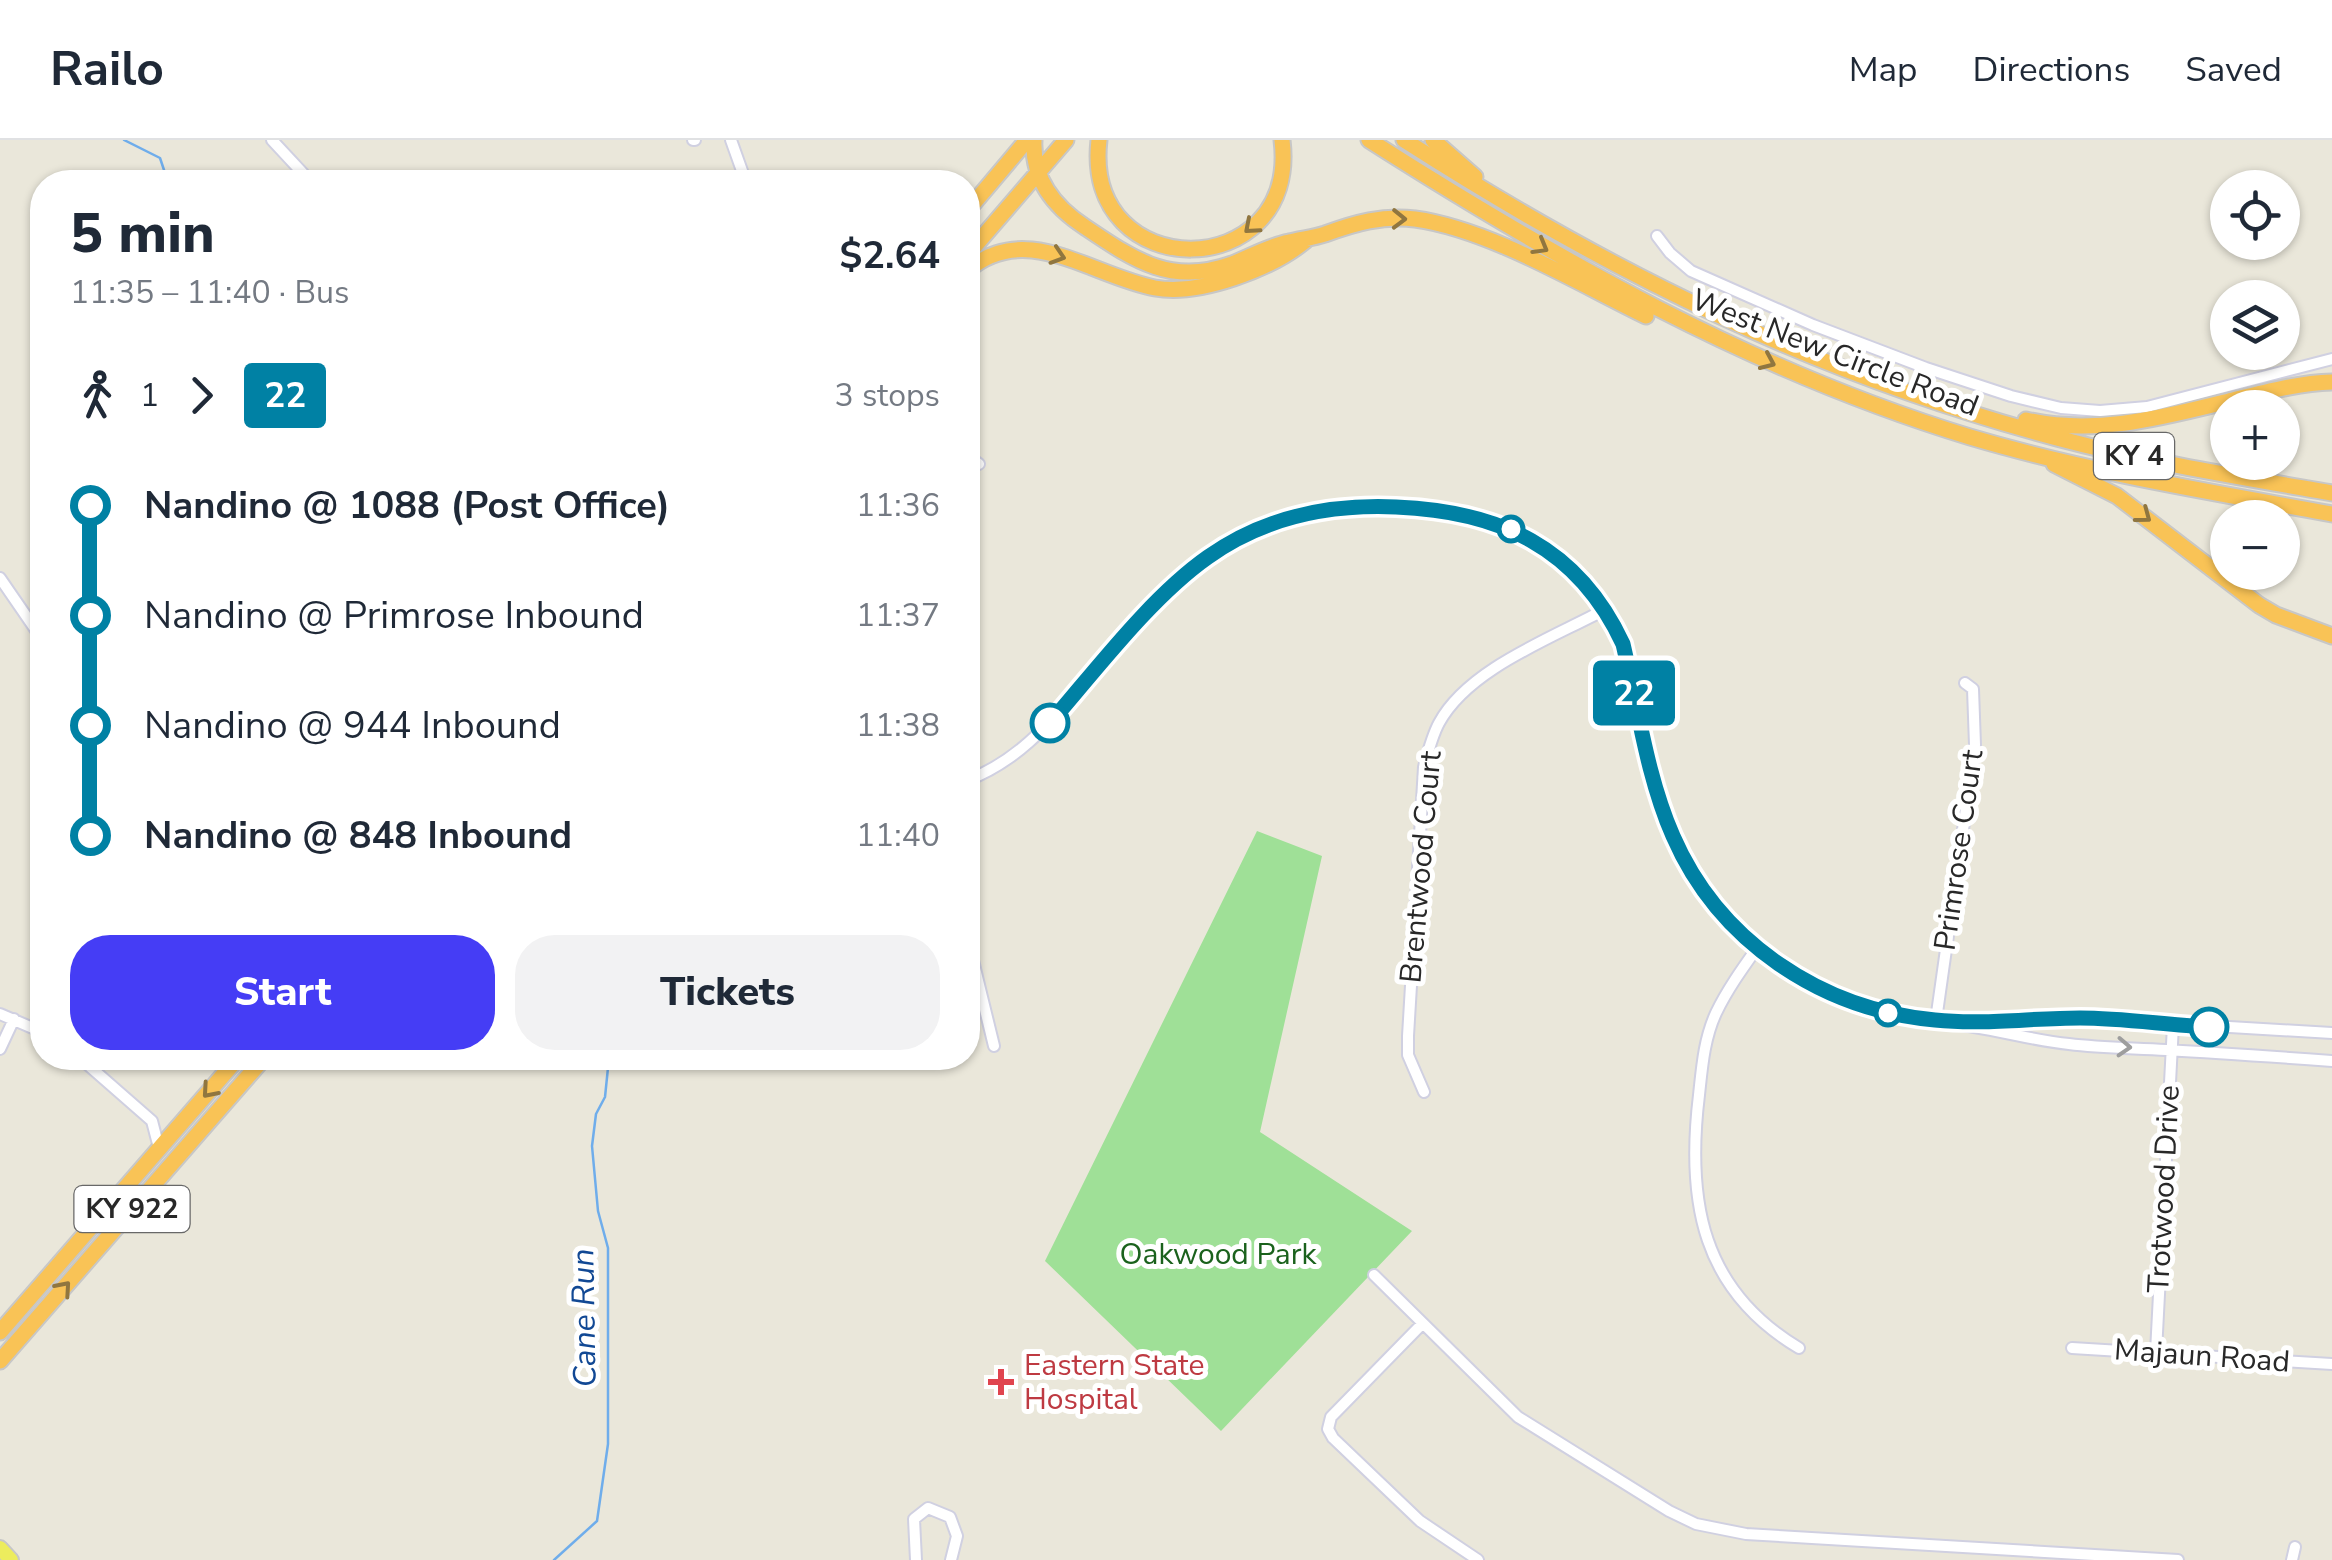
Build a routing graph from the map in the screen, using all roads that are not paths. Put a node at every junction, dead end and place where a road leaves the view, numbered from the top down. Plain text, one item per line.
1 (272, 140) edge
2 (731, 140) edge
3 (1030, 140) edge
4 (1066, 140) edge
5 (1099, 140) edge
6 (1282, 140) edge
7 (1369, 140) edge
8 (1404, 140) edge
9 (1433, 140) edge
10 (300, 170) edge
11 (742, 170) edge
12 (1037, 173) junction
13 (980, 196) edge
14 (1521, 214) junction
15 (1657, 236) dead end
16 (980, 240) edge
17 (1305, 241) junction
18 (980, 263) edge
19 (1679, 322) junction
20 (2332, 360) edge
21 (2332, 382) edge
22 (1939, 404) junction
23 (2028, 452) junction
24 (2332, 493) edge
25 (2332, 514) edge
26 (0, 578) edge
27 (1604, 610) junction
28 (30, 622) edge
29 (2332, 636) edge
30 (1965, 682) dead end
31 (980, 776) edge
32 (1757, 948) junction
33 (980, 989) edge
34 (0, 1014) edge
35 (14, 1018) junction
36 (1936, 1020) junction
37 (2173, 1025) junction
38 (30, 1026) edge
39 (2002, 1026) junction
40 (2332, 1033) edge
41 (994, 1046) dead end
42 (0, 1050) edge
43 (2170, 1050) junction
44 (2332, 1061) edge
45 (94, 1070) edge
46 (227, 1070) edge
47 (254, 1070) edge
48 (1424, 1092) dead end
49 (152, 1120) junction
50 (180, 1124) junction
51 (160, 1148) junction
52 (1374, 1275) dead end
53 (1422, 1324) junction
54 (0, 1332) edge
55 (1799, 1348) dead end
56 (2072, 1348) dead end
57 (2156, 1352) junction
58 (0, 1361) edge
59 (2332, 1364) edge
60 (2295, 1547) dead end
61 (0, 1548) edge
62 (10, 1560) edge
63 (916, 1560) edge
64 (951, 1560) edge
65 (1478, 1560) edge
66 (2178, 1560) edge
67 (2292, 1560) edge

1 - 10 street
2 - 11 street
3 - 12 highway
3 - 13 highway
4 - 12 highway
6 -> 5 highway
7 -> 19 highway, West New Circle Road / KY 4
8 - 14 highway, West New Circle Road / KY 4
9 - 14 highway
12 - 16 highway
12 - 17 highway
14 - 22 highway, West New Circle Road / KY 4
15 - 20 street
18 -> 17 highway
17 -> 19 highway
19 -> 23 highway, West New Circle Road / KY 4
21 - 22 highway
22 - 24 highway, KY 4
23 - 25 highway, KY 4
23 -> 29 highway
26 - 28 street
27 - 31 street
27 - 32 street
27 - 48 street, Brentwood Court
30 - 36 street, Primrose Court
32 - 36 street
32 - 55 street
33 - 41 street
34 - 35 street
35 - 38 street
35 - 42 street
36 - 39 street
37 - 39 street
37 - 40 street
37 - 43 street, Trotwood Drive
39 -> 43 street
43 - 44 street
43 - 57 street, Trotwood Drive
45 - 49 street
46 -> 50 highway, KY 922
58 -> 47 highway, KY 922
49 - 50 street
49 - 51 street
50 - 51 highway, KY 922
51 - 54 highway, KY 922
52 - 53 street
53 - 65 street
53 - 66 street
56 - 57 street, Majaun Road
57 - 59 street, Majaun Road
60 - 67 street
61 - 62 main road
63 - 64 street

